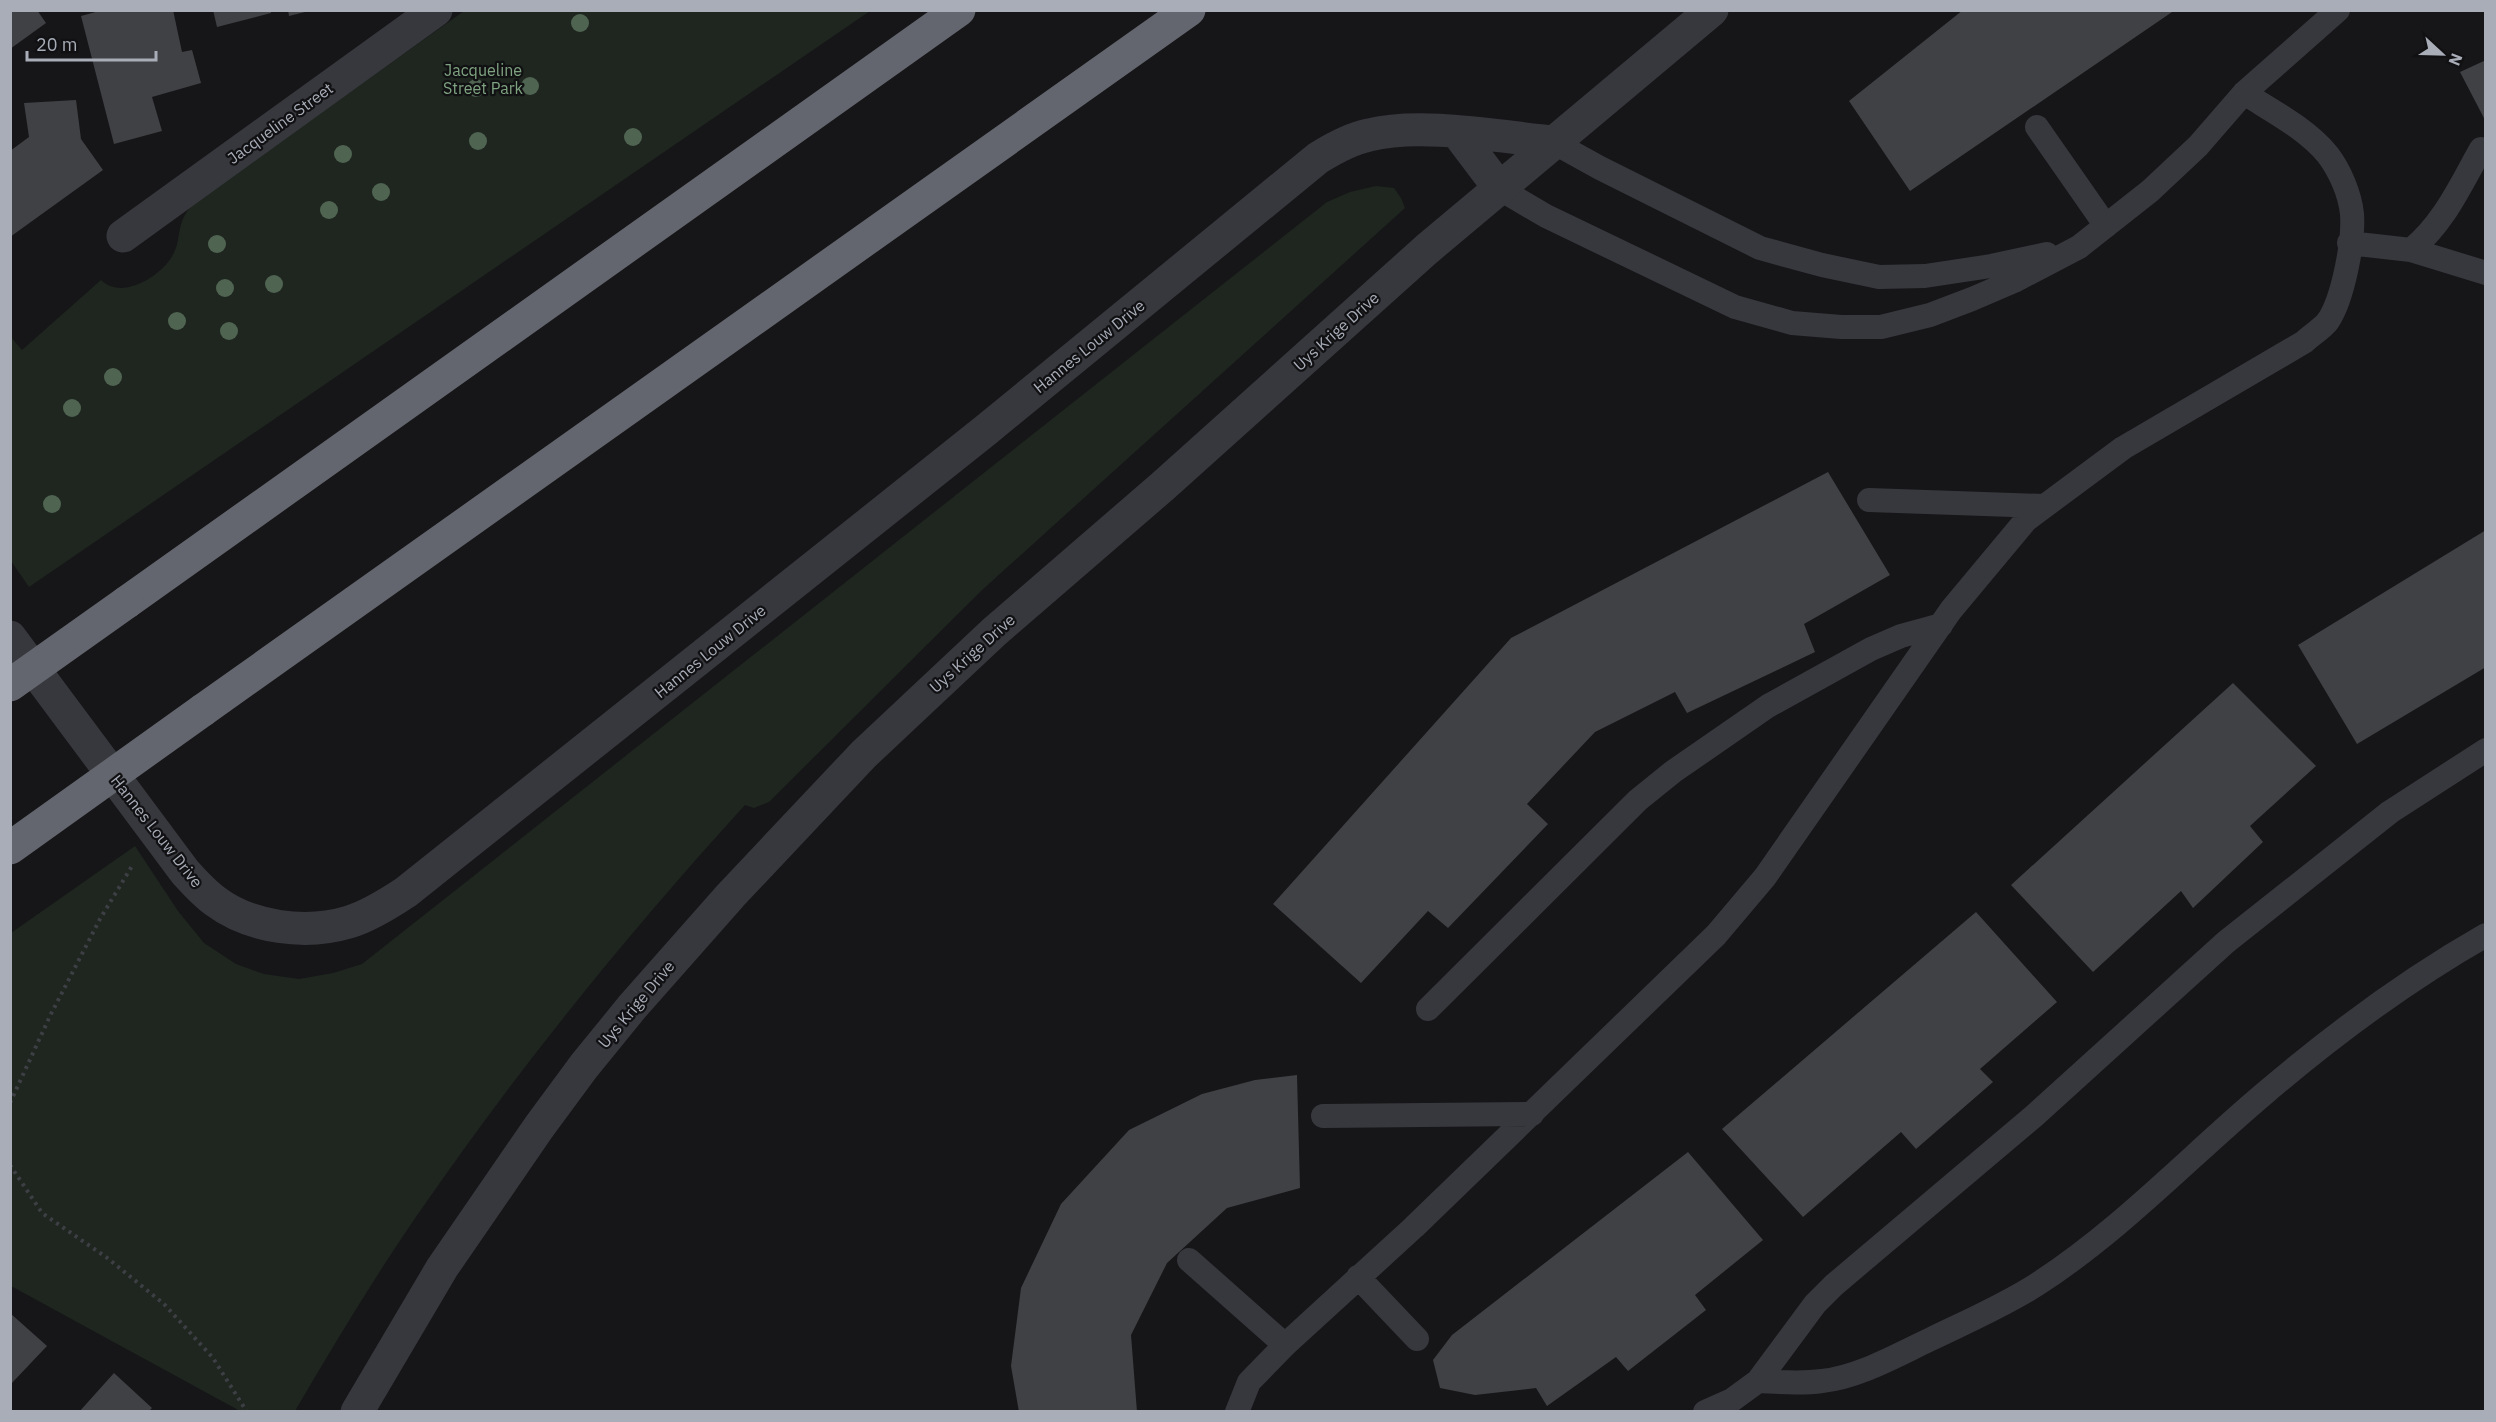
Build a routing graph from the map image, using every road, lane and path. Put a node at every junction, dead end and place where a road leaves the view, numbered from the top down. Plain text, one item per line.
1 (436, 10) edge
2 (958, 10) edge
3 (1189, 10) edge
4 (1712, 10) edge
5 (2338, 10) edge
6 (2244, 93) junction
7 (2037, 127) dead end
8 (1457, 132) junction
9 (1553, 142) junction
10 (2481, 149) dead end
11 (1500, 189) junction
12 (2106, 226) junction
13 (123, 236) dead end
14 (2349, 243) junction
15 (2079, 247) junction
16 (2411, 250) junction
17 (2486, 273) edge
18 (1869, 500) dead end
19 (2044, 506) junction
20 (1941, 625) junction
21 (10, 637) edge
22 (10, 685) edge
23 (2486, 750) edge
24 (10, 848) edge
25 (135, 861) dead end
26 (2486, 936) edge
27 (1428, 1009) dead end
28 (10, 1102) edge
29 (1532, 1114) junction
30 (1323, 1116) dead end
31 (10, 1165) edge
32 (1189, 1260) dead end
33 (1358, 1278) junction
34 (1416, 1339) dead end
35 (1285, 1345) junction
36 (1758, 1381) junction
37 (247, 1412) edge
38 (357, 1412) edge
39 (1237, 1412) edge
40 (1705, 1412) edge

1 - 13 street, Jacqueline Street
2 - 22 highway, bridge
3 - 24 highway, bridge
4 - 9 street, Uys Krige Drive
5 - 6 lane
6 - 12 lane
6 - 14 lane
7 - 12 lane
8 - 9 street, Hannes Louw Drive
8 - 11 street
8 - 21 street, Hannes Louw Drive
9 - 11 street, Uys Krige Drive
9 - 15 lane
10 - 16 lane
11 - 15 lane
11 - 38 street, Uys Krige Drive
12 - 15 lane
14 - 16 lane
14 - 19 lane
16 - 17 lane
18 - 19 lane
19 - 20 lane
20 - 27 lane
20 - 29 lane
23 - 36 lane
25 - 28 path
26 - 36 lane
29 - 30 lane
29 - 33 lane
31 - 37 path
32 - 35 lane
33 - 34 lane
33 - 35 lane
35 - 39 lane
36 - 40 lane

